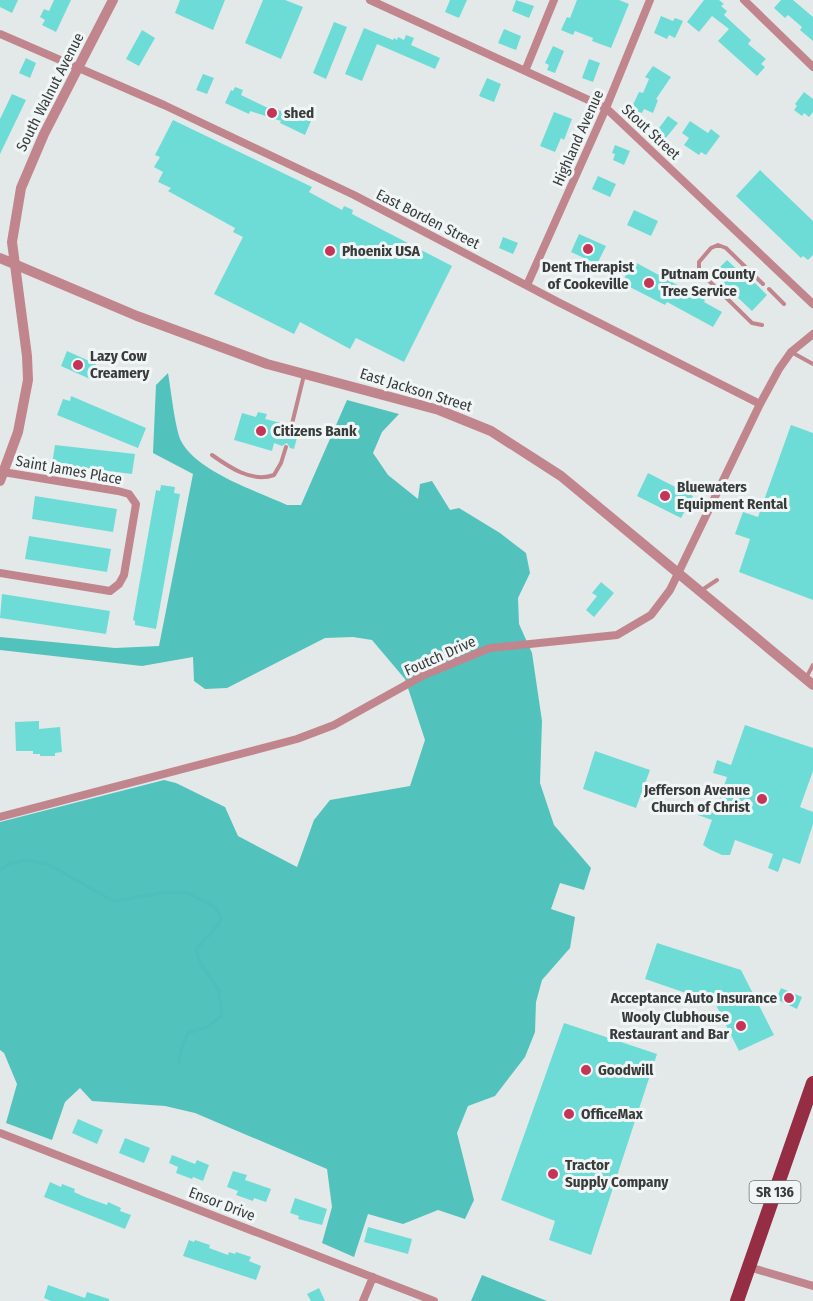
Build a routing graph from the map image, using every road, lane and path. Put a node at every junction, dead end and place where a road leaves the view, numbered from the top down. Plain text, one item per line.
1 (113, 0) edge
2 (370, 0) edge
3 (554, 0) edge
4 (650, 0) edge
5 (744, 0) edge
6 (0, 34) edge
7 (79, 67) junction
8 (813, 68) edge
9 (525, 70) junction
10 (606, 108) junction
11 (0, 258) edge
12 (14, 264) junction
13 (763, 284) dead end
14 (527, 285) junction
15 (769, 289) dead end
16 (784, 304) dead end
17 (813, 304) edge
18 (762, 325) dead end
19 (813, 334) edge
20 (791, 352) junction
21 (813, 364) edge
22 (304, 374) junction
23 (760, 404) junction
24 (290, 432) dead end
25 (286, 447) dead end
26 (212, 454) dead end
27 (2, 476) edge
28 (0, 573) edge
29 (678, 574) junction
30 (717, 580) dead end
31 (699, 592) junction
32 (813, 665) edge
33 (809, 682) edge
34 (0, 817) edge
35 (813, 1083) edge
36 (0, 1133) edge
37 (749, 1267) junction
38 (373, 1277) junction
39 (813, 1286) edge
40 (363, 1301) edge
41 (434, 1301) edge
42 (737, 1301) edge

1 - 7 street, South Walnut Avenue
2 - 9 street, Stout Street
3 - 9 street
4 - 10 street, Highland Avenue
5 - 8 street
6 - 7 street, East Borden Street
7 - 12 street, South Walnut Avenue
7 - 14 street, East Borden Street
9 - 10 street, Stout Street
10 - 14 street, Highland Avenue
10 - 17 street, Stout Street
11 - 12 street, East Jackson Street
12 - 22 street, East Jackson Street
12 - 27 street, South Walnut Avenue
13 - 18 lane
14 - 23 street, East Borden Street
15 - 16 lane
19 - 20 street, Foutch Drive
20 - 21 lane
20 - 23 street, Foutch Drive
22 - 24 lane
22 - 29 street, East Jackson Street
23 - 29 street, Foutch Drive
25 - 26 lane
27 - 28 street, Saint James Place
29 - 31 street, East Jackson Street
29 - 34 street, Foutch Drive
30 - 31 lane
31 - 33 street, East Jackson Street
32 - 33 lane
35 - 37 main road, SR 136
36 - 38 street, Ensor Drive
37 - 39 street
37 - 42 main road, SR 136
38 - 40 street
38 - 41 street, Ensor Drive

